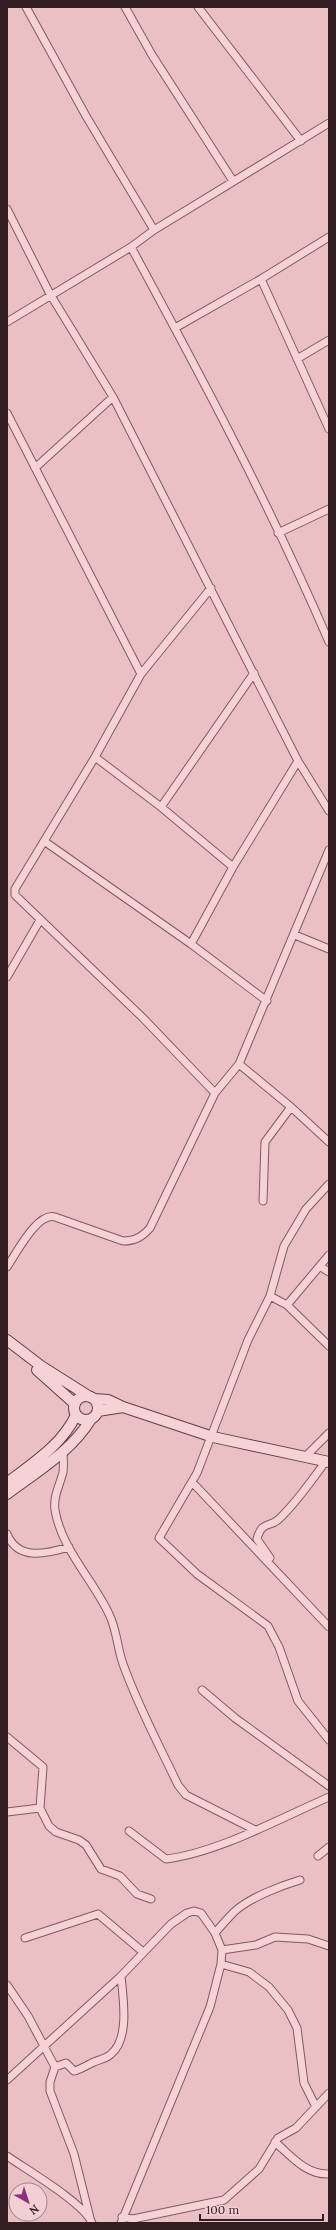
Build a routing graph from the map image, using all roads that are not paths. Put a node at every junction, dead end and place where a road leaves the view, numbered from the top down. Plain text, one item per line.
1 (26, 7) edge
2 (125, 7) edge
3 (198, 7) edge
4 (329, 124) edge
5 (301, 141) junction
6 (234, 181) junction
7 (7, 210) edge
8 (154, 230) junction
9 (329, 237) edge
10 (130, 247) junction
11 (261, 279) junction
12 (50, 294) junction
13 (7, 322) edge
14 (175, 328) junction
15 (329, 340) edge
16 (297, 359) junction
17 (113, 397) junction
18 (7, 413) edge
19 (329, 429) edge
20 (35, 468) junction
21 (329, 509) edge
22 (278, 533) junction
23 (211, 588) junction
24 (329, 642) edge
25 (254, 673) junction
26 (141, 674) junction
27 (94, 757) junction
28 (298, 761) junction
29 (161, 807) junction
30 (329, 811) edge
31 (44, 841) junction
32 (329, 850) edge
33 (234, 867) junction
34 (40, 920) junction
35 (295, 935) junction
36 (191, 944) junction
37 (329, 949) edge
38 (7, 977) edge
39 (267, 1001) junction
40 (239, 1064) junction
41 (215, 1093) junction
42 (291, 1107) junction
43 (329, 1142) edge
44 (329, 1184) edge
45 (263, 1201) dead end
46 (329, 1255) edge
47 (7, 1267) edge
48 (321, 1267) junction
49 (329, 1272) edge
50 (270, 1296) junction
51 (287, 1305) junction
52 (7, 1340) edge
53 (329, 1346) edge
54 (7, 1347) edge
55 (92, 1398) junction
56 (75, 1404) junction
57 (123, 1407) junction
58 (76, 1415) junction
59 (94, 1415) junction
60 (329, 1433) edge
61 (212, 1437) junction
62 (63, 1451) junction
63 (306, 1456) junction
64 (328, 1462) edge
65 (192, 1482) junction
66 (7, 1483) edge
67 (7, 1494) edge
68 (7, 1534) edge
69 (69, 1548) junction
70 (278, 1571) junction
71 (329, 1627) edge
72 (202, 1690) dead end
73 (7, 1737) edge
74 (329, 1740) edge
75 (329, 1786) edge
76 (329, 1797) edge
77 (40, 1808) junction
78 (7, 1812) edge
79 (255, 1830) junction
80 (129, 1831) dead end
81 (329, 1847) edge
82 (318, 1856) dead end
83 (300, 1880) dead end
84 (152, 1899) dead end
85 (215, 1933) junction
86 (25, 1938) dead end
87 (329, 1946) edge
88 (222, 1950) junction
89 (143, 1952) junction
90 (221, 1964) junction
91 (121, 1976) junction
92 (7, 1985) edge
93 (44, 2045) junction
94 (55, 2067) junction
95 (7, 2080) edge
96 (329, 2093) edge
97 (316, 2107) junction
98 (274, 2142) junction
99 (7, 2156) edge
100 (329, 2174) edge
101 (122, 2220) edge
102 (91, 2221) edge

1 - 8 street
2 - 6 street
3 - 5 street
4 - 5 street
5 - 6 street
6 - 8 street
7 - 12 street
8 - 10 street
9 - 11 street
10 - 12 street
10 - 14 street
11 - 14 street
11 - 16 street
12 - 13 street
12 - 17 street
14 - 22 street
15 - 16 street
16 - 19 street
17 - 20 street
17 - 23 street
18 - 20 street
20 - 26 street
21 - 22 street
22 - 24 street
23 - 25 street
23 - 26 street
25 - 28 street
25 - 29 street
26 - 27 street
27 - 29 street
27 - 31 street
28 - 30 street
28 - 33 street
29 - 33 street
31 - 34 street
31 - 36 street
32 - 35 street
33 - 36 street
34 - 38 street
34 - 41 street
35 - 37 street
35 - 39 street
36 - 39 street
39 - 40 street
40 - 41 street
40 - 42 street
41 - 47 street
42 - 43 street
42 - 45 street
44 - 50 street
46 - 48 street
48 - 49 street
48 - 51 street
50 - 51 street
50 - 61 street
51 - 53 street
52 - 55 main road
54 - 56 main road
55 - 56 main road
55 - 57 main road
55 - 59 main road
56 - 58 main road
57 - 59 main road
57 - 61 main road
58 - 59 main road
58 - 66 main road
59 - 62 main road
60 - 63 street
61 - 63 main road
61 - 65 street
62 - 67 main road
62 - 69 street
63 - 64 main road
64 - 70 street
65 - 70 street
65 - 74 street
68 - 69 street
69 - 79 street
70 - 71 street
72 - 75 street
73 - 77 street
76 - 79 street
77 - 78 street
77 - 84 street
79 - 80 street
81 - 82 street
83 - 85 street
85 - 88 street
85 - 89 street
86 - 89 street
87 - 88 street
88 - 90 street
89 - 91 street
90 - 97 street
90 - 101 street
91 - 93 street
91 - 94 street
92 - 93 street
93 - 94 street
93 - 95 street
94 - 102 street
96 - 97 street
97 - 98 street
98 - 100 street
98 - 101 street
99 - 102 street

